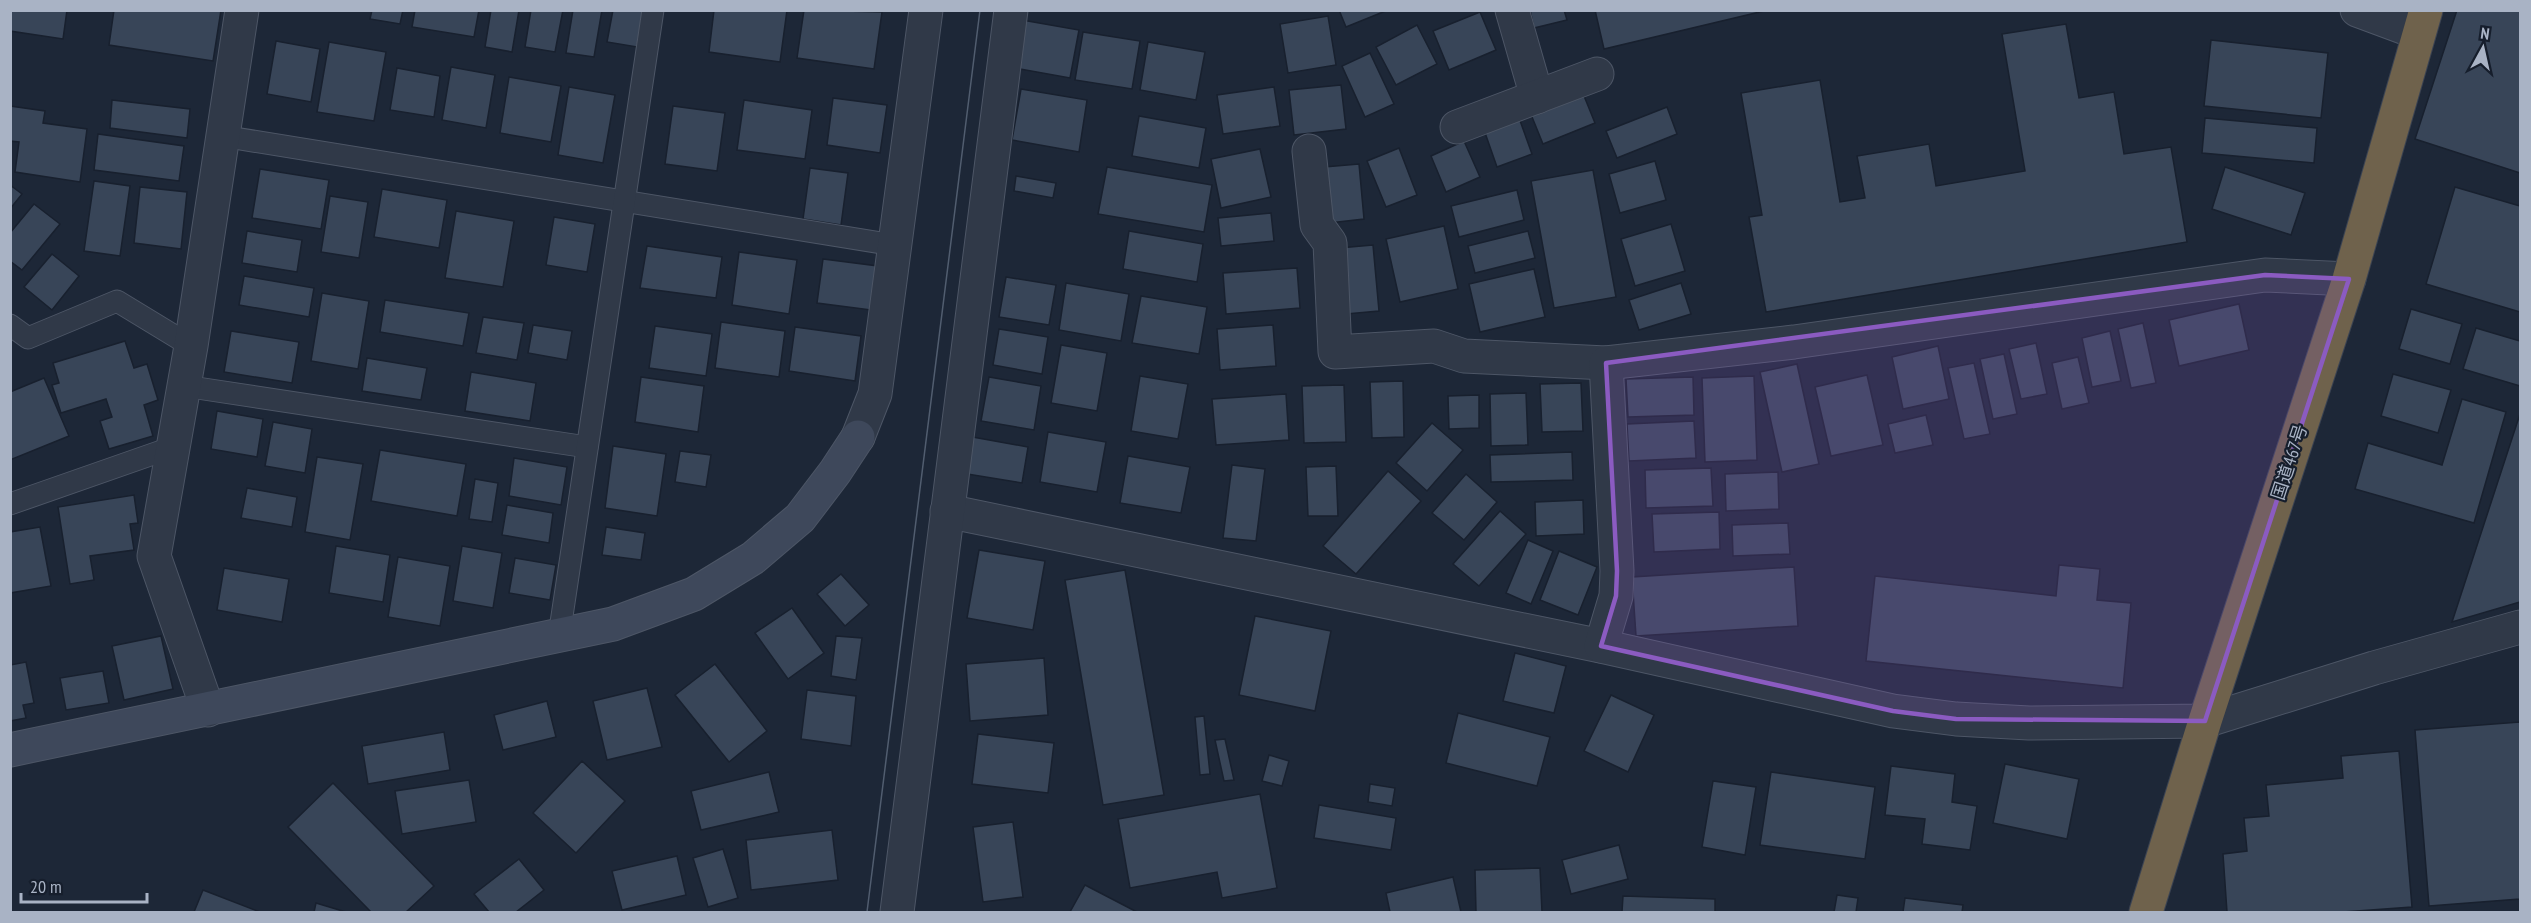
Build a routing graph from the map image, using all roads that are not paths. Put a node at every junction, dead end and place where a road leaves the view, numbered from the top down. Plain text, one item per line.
1 (242, 10) edge
2 (652, 10) edge
3 (926, 10) edge
4 (1011, 10) edge
5 (1512, 10) edge
6 (2357, 10) edge
7 (2422, 22) edge
8 (1597, 74) dead end
9 (1537, 97) junction
10 (1457, 127) dead end
11 (222, 136) junction
12 (1309, 151) dead end
13 (624, 203) junction
14 (894, 245) junction
15 (2349, 279) junction
16 (10, 325) edge
17 (191, 346) junction
18 (1606, 363) junction
19 (184, 386) junction
20 (173, 447) junction
21 (587, 447) junction
22 (10, 504) edge
23 (947, 511) junction
24 (2520, 627) edge
25 (559, 636) junction
26 (1601, 646) junction
27 (208, 710) junction
28 (2205, 721) junction
29 (10, 750) edge
30 (897, 912) edge
31 (2146, 912) edge

1 - 11 street
2 - 13 lane
3 - 14 street
4 - 23 street
5 - 9 street
6 - 7 street
7 - 15 highway, 国道467号
8 - 9 street
9 - 10 street
11 - 13 lane
11 - 17 street
12 - 18 street
13 - 14 lane
13 - 21 lane
14 - 25 street
15 - 18 street
15 - 28 highway, 国道467号
16 - 17 lane
17 - 19 street
18 - 26 street
19 - 20 street
19 - 21 lane
20 - 22 lane
20 - 27 street
21 - 25 lane
23 - 26 street
23 - 30 street
24 - 28 street
25 - 27 street
26 - 28 street
27 - 29 street
28 - 31 highway, 国道467号

